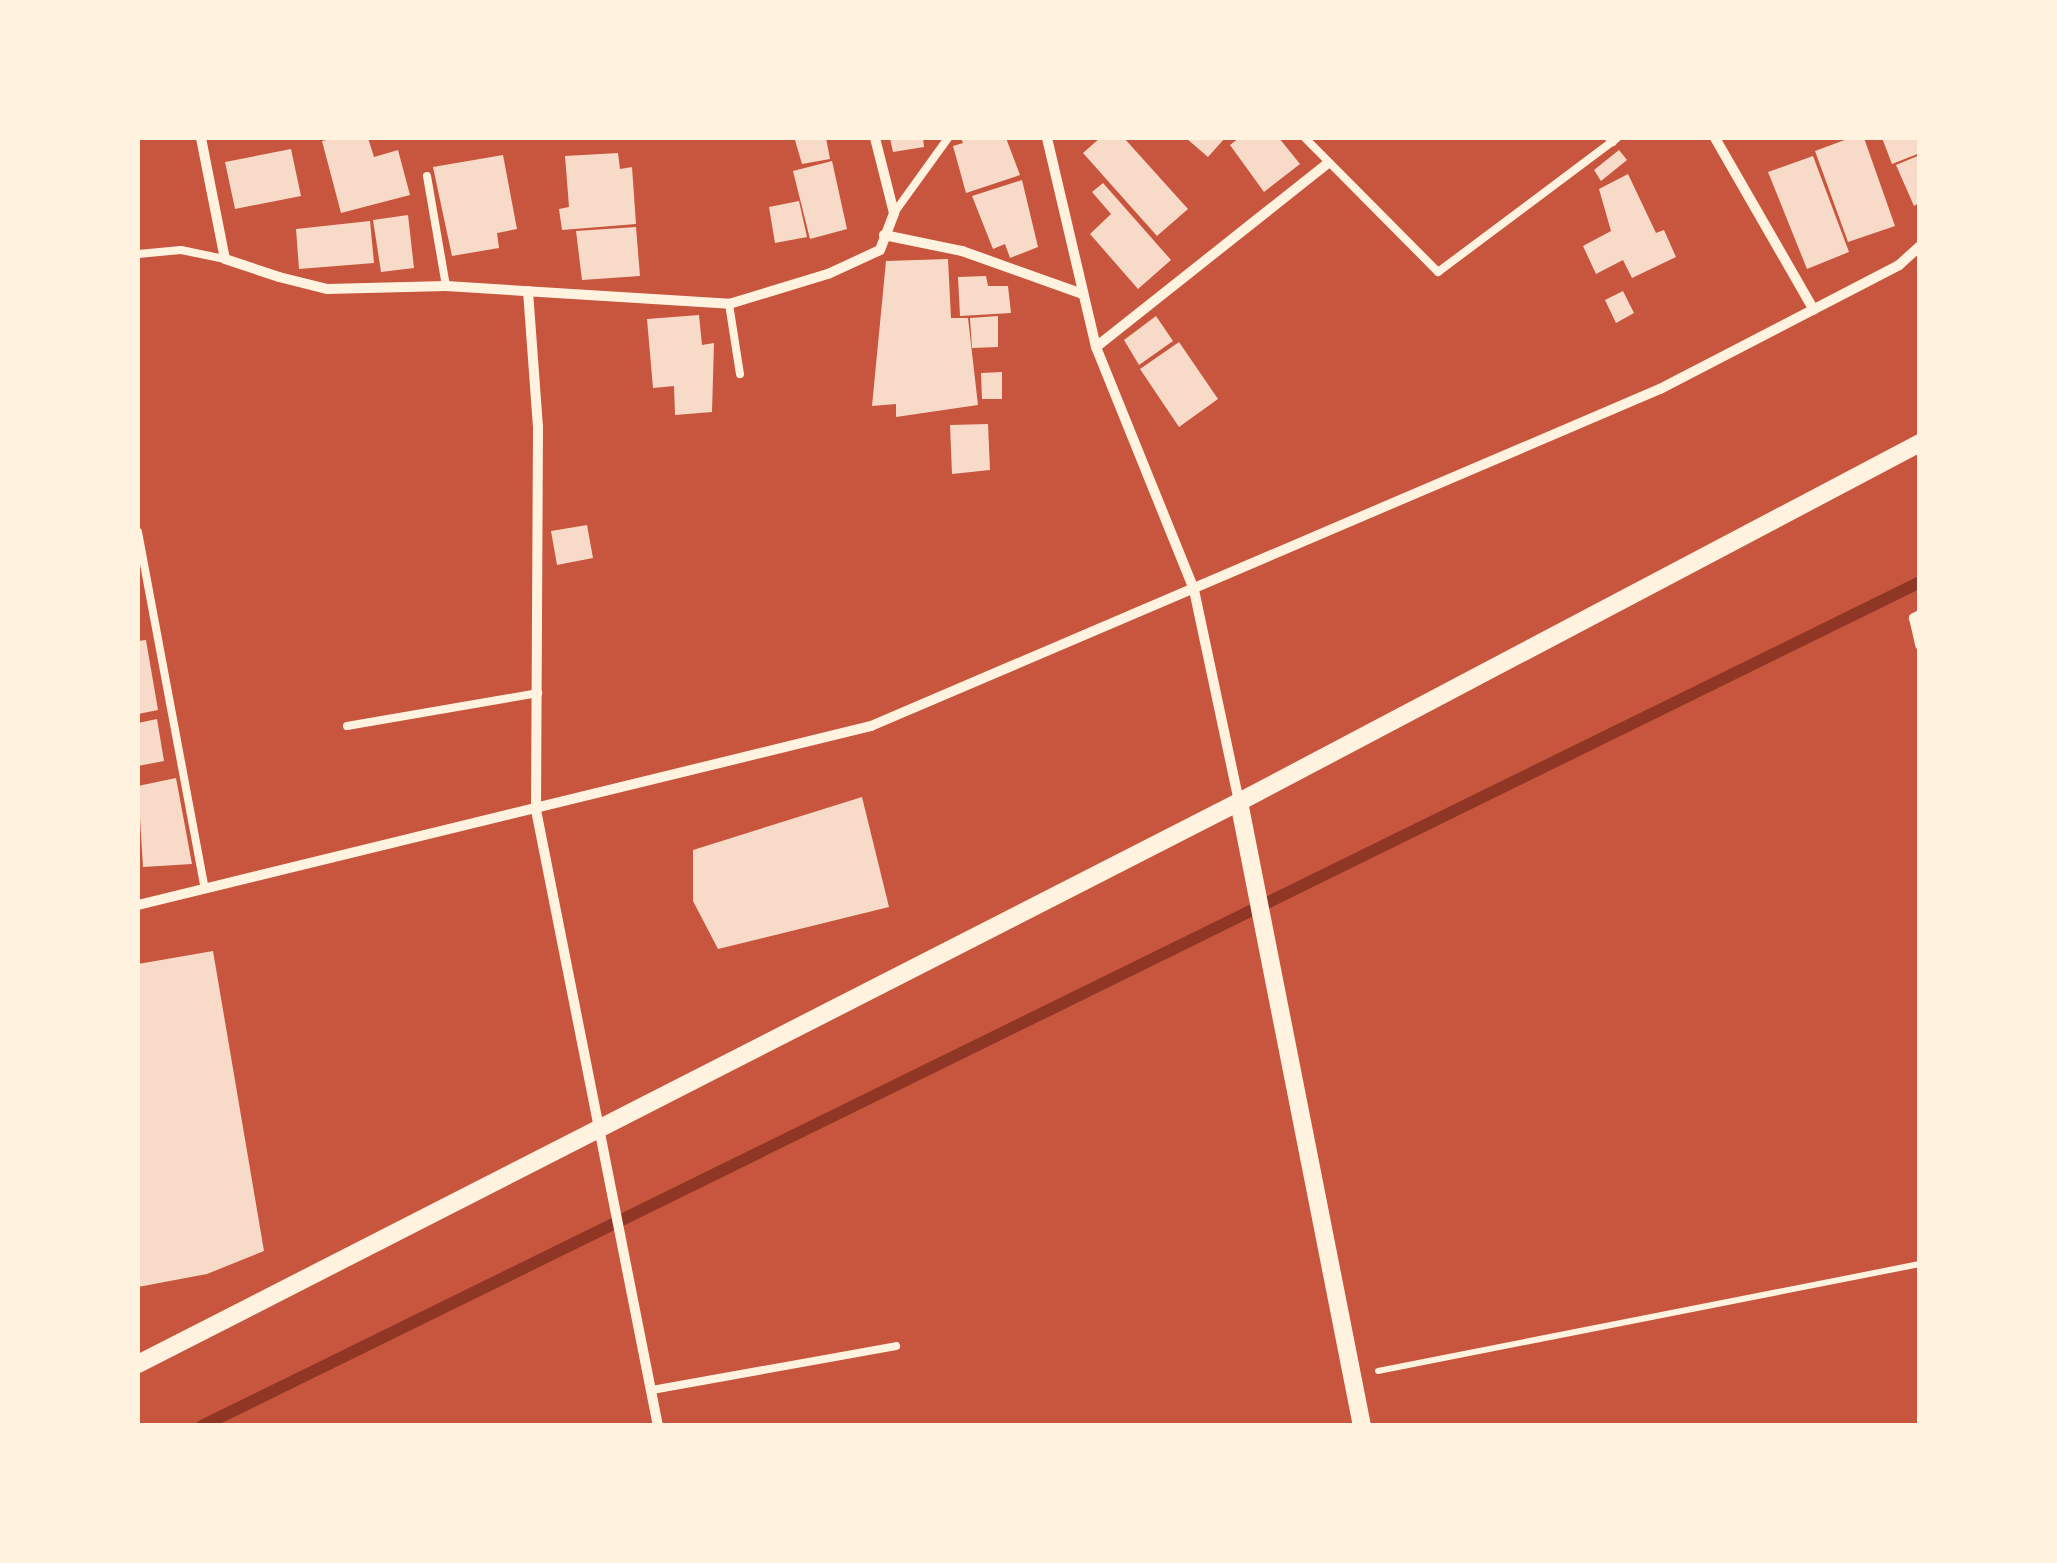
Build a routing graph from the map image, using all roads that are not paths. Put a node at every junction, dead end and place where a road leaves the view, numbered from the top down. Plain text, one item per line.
1 (201, 138) edge
2 (875, 138) edge
3 (948, 138) edge
4 (1047, 138) edge
5 (1305, 138) edge
6 (1715, 138) edge
7 (1613, 139) edge
8 (1328, 163) junction
9 (427, 176) dead end
10 (894, 213) junction
11 (884, 235) junction
12 (1920, 246) edge
13 (138, 254) edge
14 (225, 259) junction
15 (446, 286) junction
16 (528, 291) junction
17 (1083, 294) junction
18 (729, 304) junction
19 (1814, 310) junction
20 (1096, 347) junction
21 (740, 374) dead end
22 (1920, 443) edge
23 (138, 532) edge
24 (1194, 590) junction
25 (1920, 615) edge
26 (1920, 645) edge
27 (538, 694) junction
28 (348, 726) dead end
29 (1239, 802) junction
30 (536, 810) junction
31 (205, 889) junction
32 (138, 906) edge
33 (600, 1128) junction
34 (896, 1346) dead end
35 (138, 1364) edge
36 (652, 1390) junction
37 (658, 1426) edge
38 (1362, 1426) edge

1 - 14 street
2 - 10 street
3 - 10 lane
4 - 17 street
5 - 8 lane
6 - 19 street
7 - 8 lane
8 - 20 street
9 - 15 lane
10 - 11 street
11 - 17 street
11 - 18 street
12 - 19 street
13 - 14 lane
14 - 15 street
15 - 16 street
16 - 18 street
16 - 27 street
17 - 20 street
18 - 21 lane
19 - 24 street
20 - 24 street
22 - 29 street
23 - 31 lane
24 - 29 street
24 - 30 street
25 - 26 street
27 - 28 lane
27 - 30 street
29 - 33 street
29 - 38 street
30 - 31 street
30 - 33 street
31 - 32 street
33 - 35 street
33 - 36 street
34 - 36 lane
36 - 37 street

